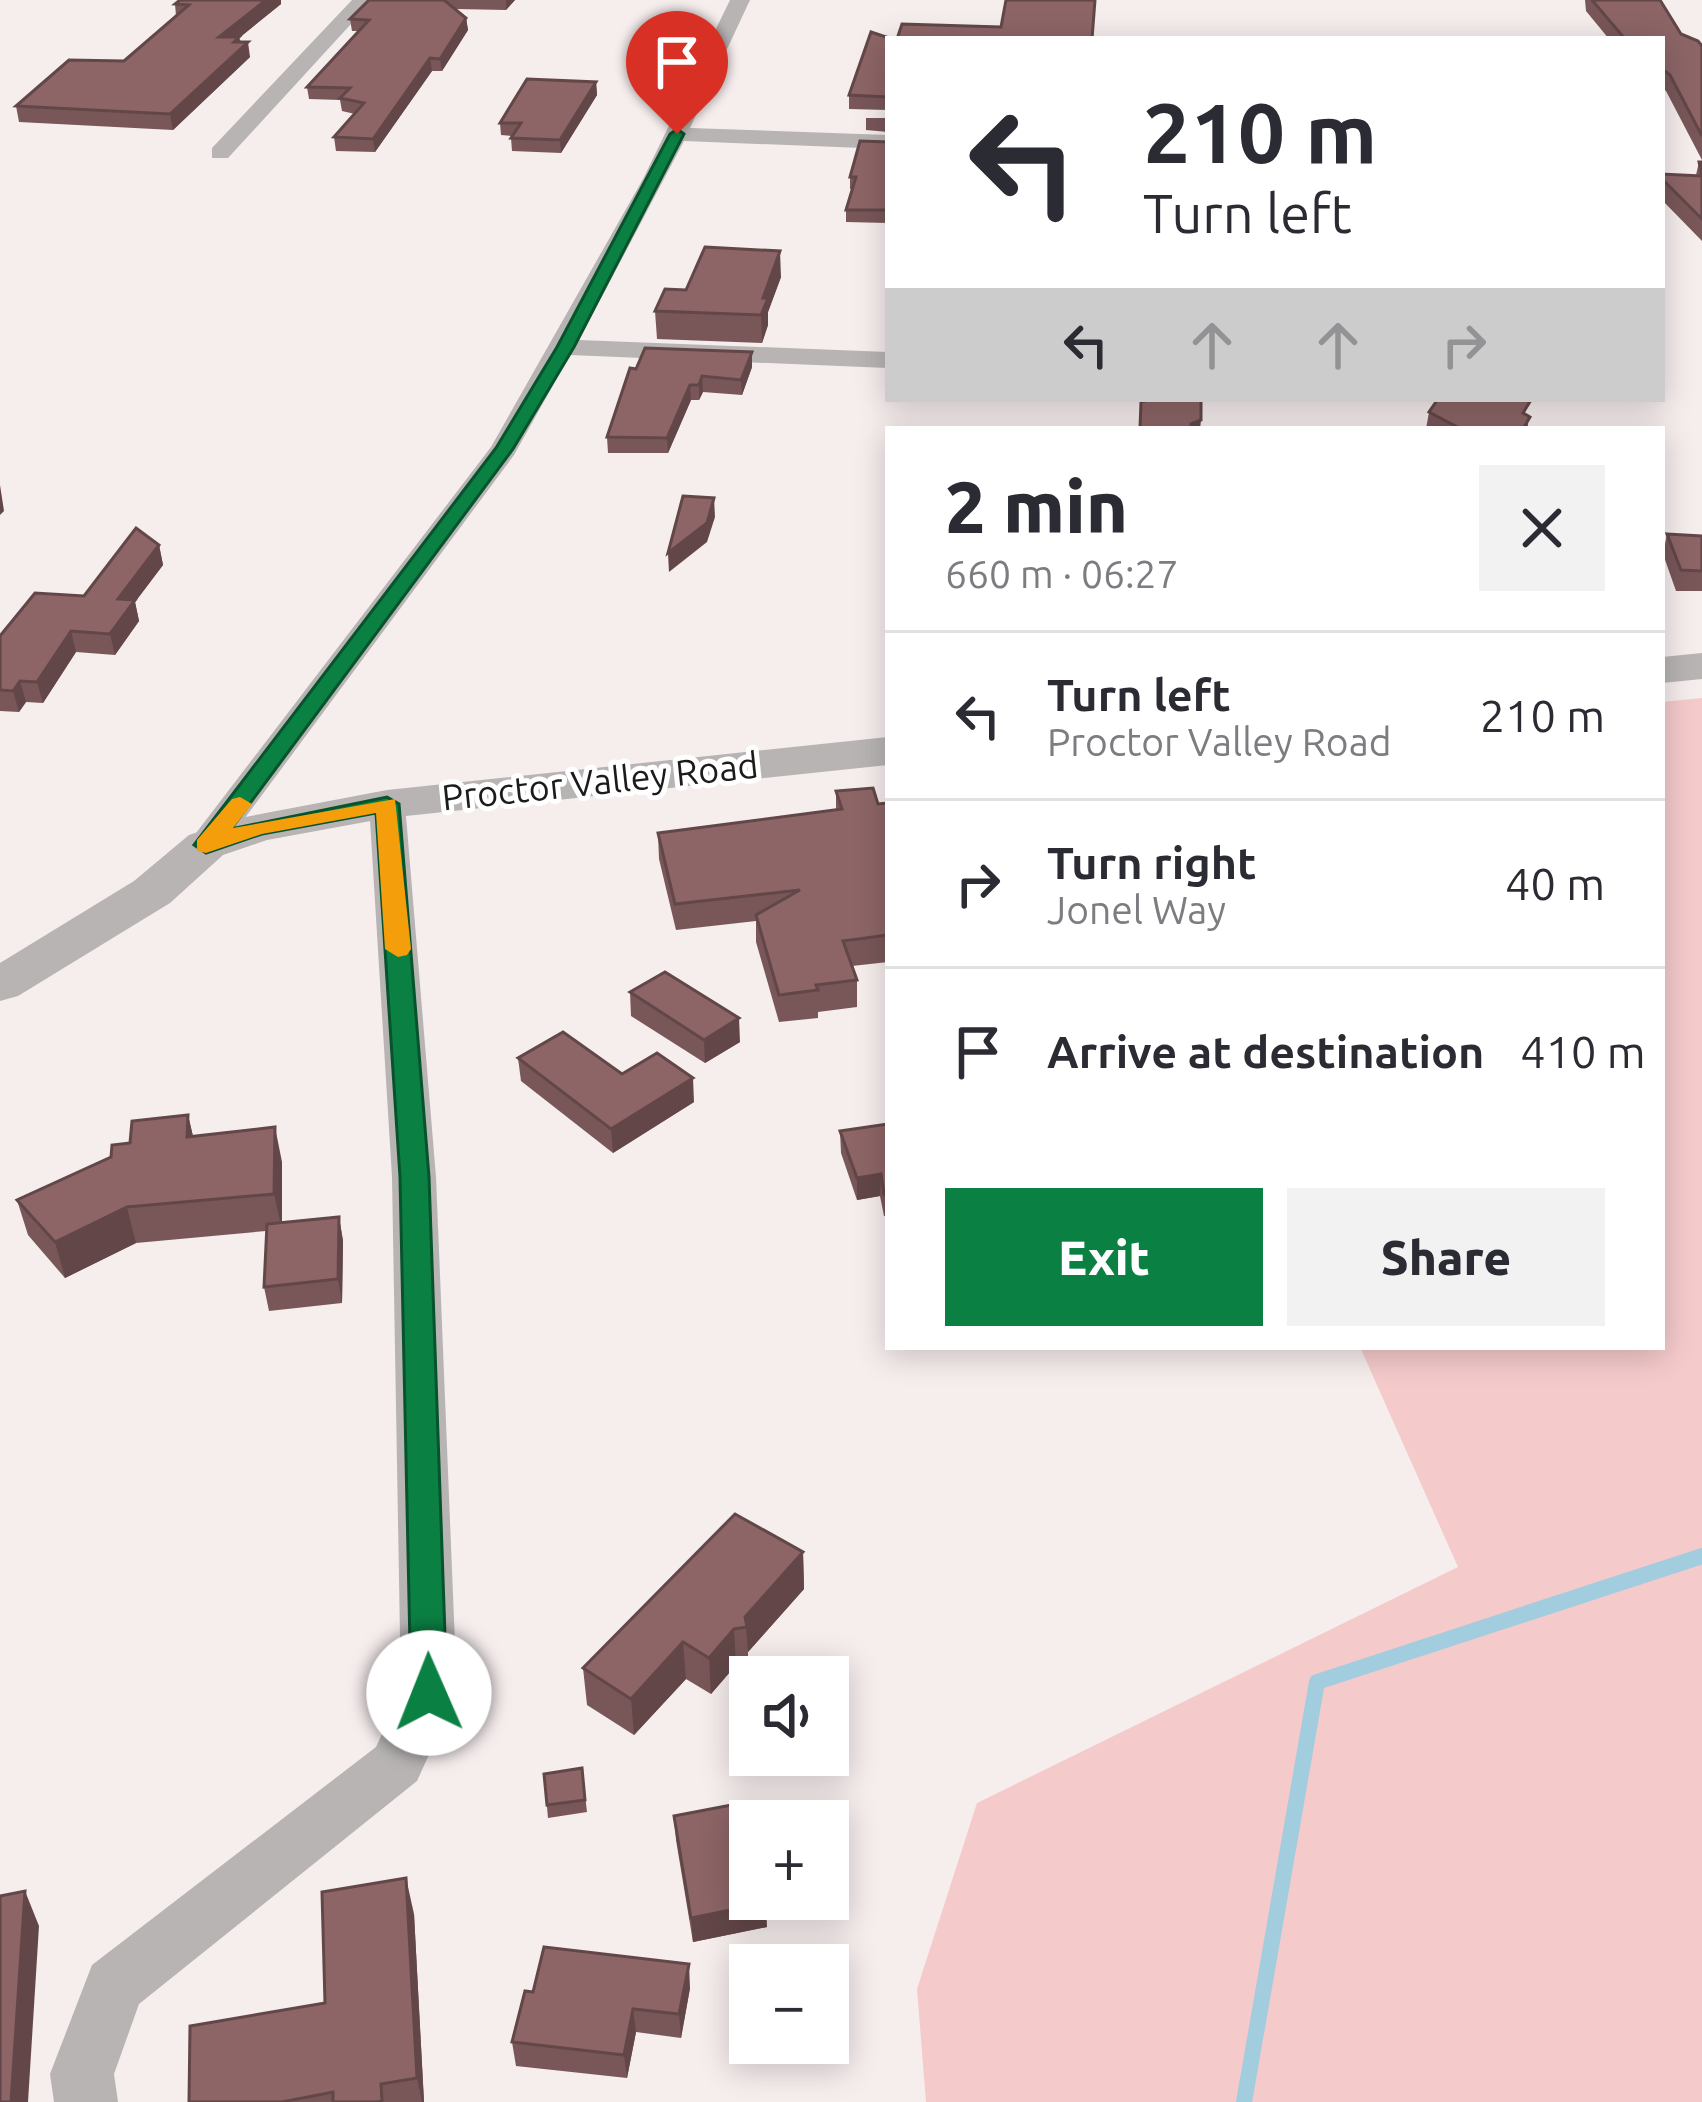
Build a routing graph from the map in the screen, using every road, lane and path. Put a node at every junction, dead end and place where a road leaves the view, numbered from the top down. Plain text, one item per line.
1 (363, 0) edge
2 (740, 0) edge
3 (677, 134) junction
4 (885, 142) edge
5 (220, 153) dead end
6 (565, 347) junction
7 (885, 360) edge
8 (1702, 666) edge
9 (1665, 670) edge
10 (885, 751) edge
11 (387, 804) junction
12 (206, 845) junction
13 (0, 985) edge
14 (86, 2102) edge

1 - 5 street
2 - 3 street
3 - 4 street
3 - 6 street
6 - 7 street
6 - 12 street
8 - 9 street
10 - 11 street, Proctor Valley Road
11 - 12 street, Proctor Valley Road
11 - 14 street
12 - 13 street, Proctor Valley Road

